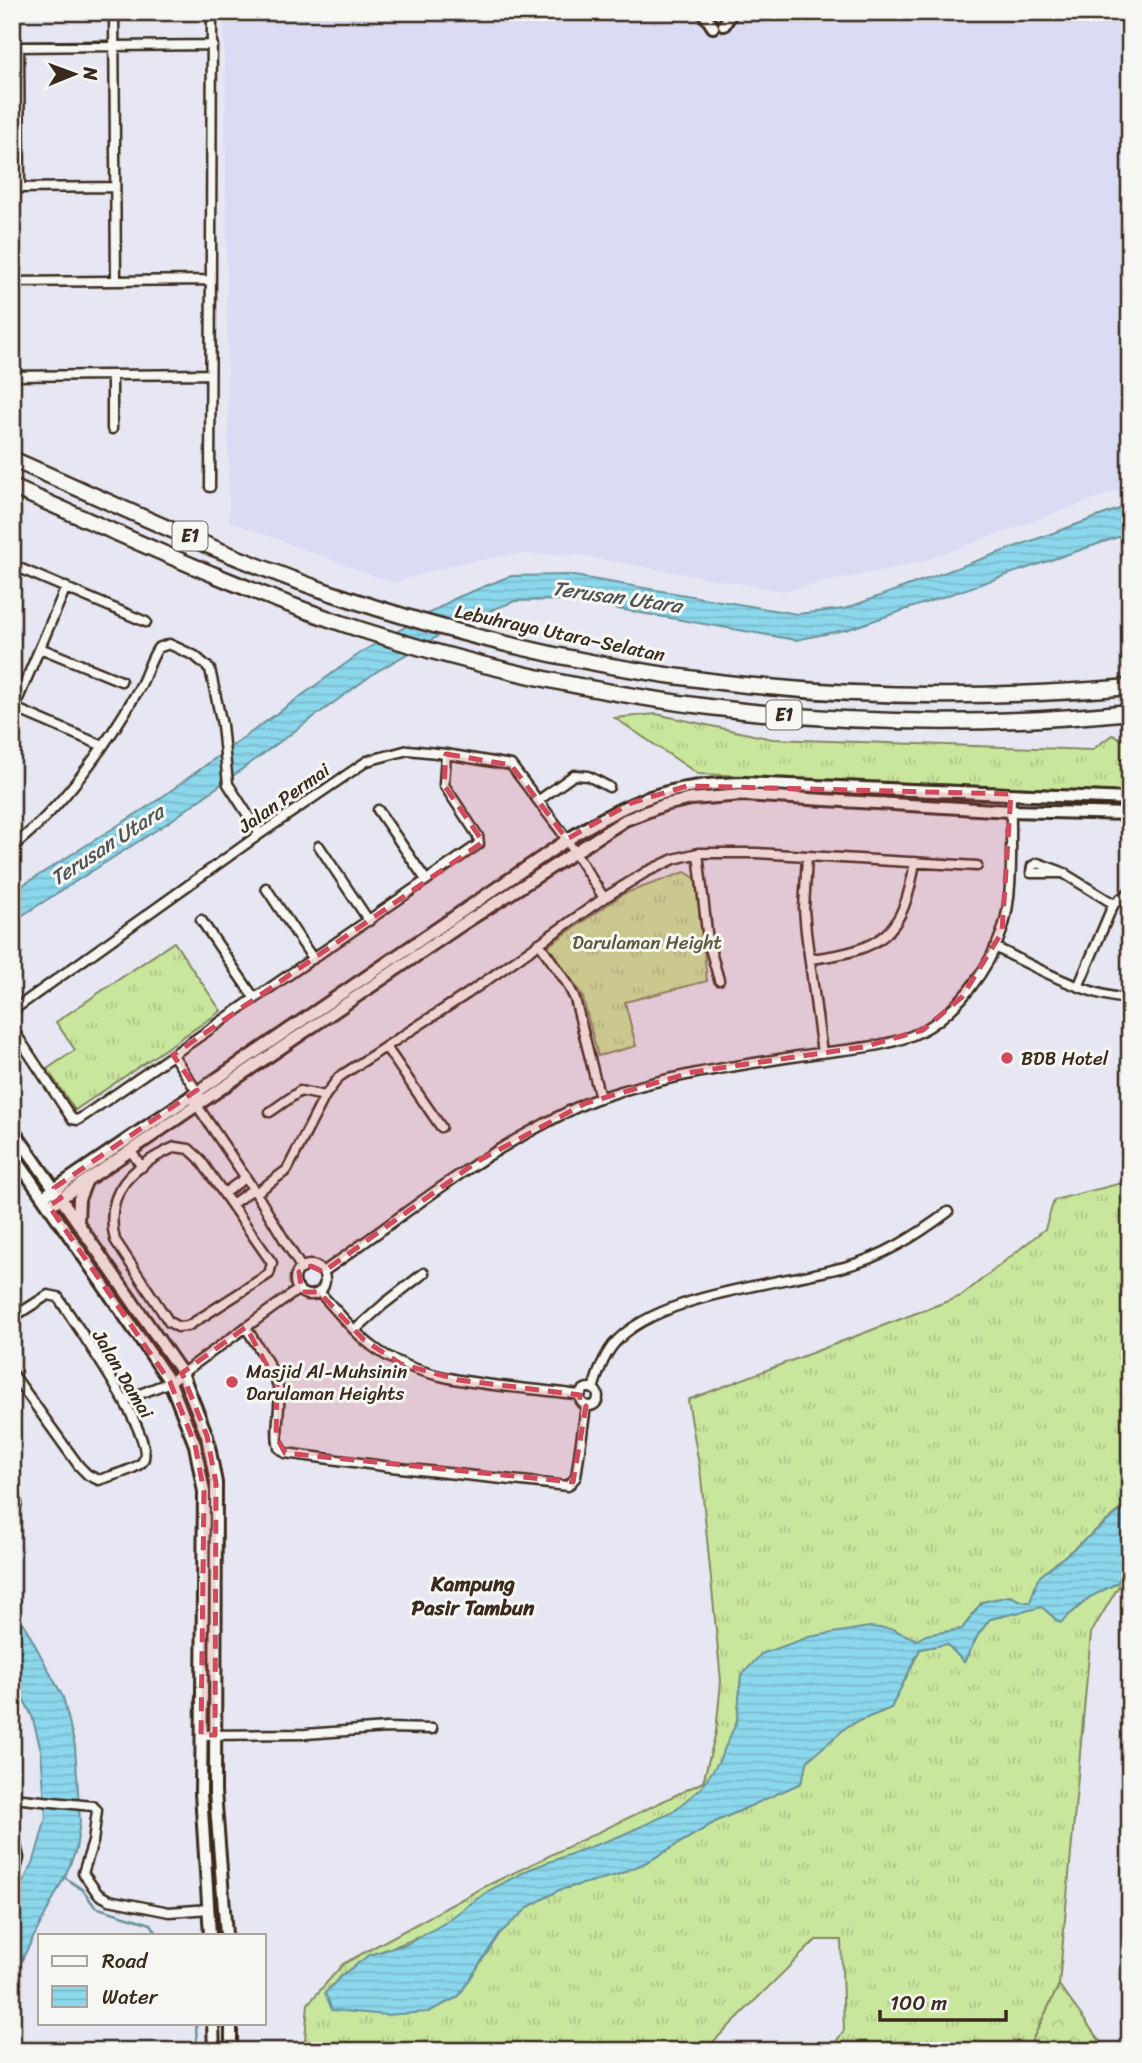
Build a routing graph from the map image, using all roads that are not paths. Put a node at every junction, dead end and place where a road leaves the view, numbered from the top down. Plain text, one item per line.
1 (114, 12) edge
2 (212, 12) edge
3 (703, 12) edge
4 (733, 12) edge
5 (114, 46) junction
6 (213, 46) junction
7 (16, 47) edge
8 (115, 187) junction
9 (16, 188) edge
10 (210, 280) junction
11 (116, 281) junction
12 (12, 282) edge
13 (210, 374) junction
14 (112, 375) junction
15 (12, 376) edge
16 (112, 429) dead end
17 (12, 459) edge
18 (12, 487) edge
19 (209, 487) dead end
20 (12, 565) edge
21 (66, 587) junction
22 (146, 622) dead end
23 (40, 648) junction
24 (121, 681) dead end
25 (1130, 687) edge
26 (13, 709) edge
27 (1130, 712) edge
28 (103, 746) junction
29 (446, 754) junction
30 (609, 787) dead end
31 (1011, 794) junction
32 (1130, 799) edge
33 (539, 800) junction
34 (378, 810) dead end
35 (1010, 811) junction
36 (1130, 814) edge
37 (260, 834) junction
38 (567, 839) junction
39 (319, 846) dead end
40 (12, 847) edge
41 (574, 852) junction
42 (698, 853) junction
43 (807, 856) junction
44 (915, 862) junction
45 (977, 866) dead end
46 (1065, 873) dead end
47 (426, 880) junction
48 (266, 888) dead end
49 (1130, 891) edge
50 (604, 898) junction
51 (1114, 904) junction
52 (201, 920) dead end
53 (369, 920) junction
54 (539, 943) junction
55 (995, 947) junction
56 (313, 959) junction
57 (810, 959) junction
58 (719, 979) dead end
59 (1079, 985) junction
60 (255, 999) junction
61 (1130, 999) edge
62 (12, 1011) edge
63 (12, 1028) edge
64 (386, 1047) junction
65 (822, 1053) junction
66 (173, 1055) junction
67 (325, 1096) junction
68 (196, 1098) junction
69 (600, 1098) junction
70 (270, 1112) dead end
71 (441, 1126) dead end
72 (12, 1128) edge
73 (130, 1150) junction
74 (12, 1153) edge
75 (142, 1167) junction
76 (245, 1178) junction
77 (87, 1179) junction
78 (254, 1191) junction
79 (58, 1193) junction
80 (224, 1193) junction
81 (46, 1201) junction
82 (232, 1204) junction
83 (948, 1212) dead end
84 (78, 1222) junction
85 (302, 1269) junction
86 (323, 1272) junction
87 (424, 1273) dead end
88 (299, 1289) junction
89 (319, 1292) junction
90 (12, 1318) edge
91 (246, 1327) junction
92 (355, 1330) junction
93 (12, 1373) edge
94 (183, 1373) junction
95 (170, 1382) junction
96 (593, 1389) junction
97 (580, 1395) junction
98 (125, 1400) junction
99 (586, 1406) junction
100 (432, 1729) dead end
101 (201, 1735) junction
102 (215, 1735) junction
103 (12, 1798) edge
104 (12, 1828) edge
105 (14, 1847) edge
106 (12, 1885) edge
107 (209, 1909) junction
108 (210, 1934) edge
109 (226, 1934) edge
110 (213, 2024) edge
111 (230, 2024) edge
112 (231, 2037) junction
113 (213, 2038) junction
114 (214, 2051) edge
115 (231, 2051) edge

1 - 5 street
2 - 6 street
3 - 4 street
5 - 6 street
5 - 7 street
5 - 8 street
6 - 10 street
7 - 9 street
8 - 9 street
8 - 11 street
10 - 11 street
10 - 13 street
11 - 12 street
13 - 14 street
13 - 19 street
14 - 15 street
14 - 16 street
17 - 25 highway, Lebuhraya Utara–Selatan / E1
18 - 27 highway, E1
20 - 21 street
21 - 22 street
21 - 23 street
23 - 24 street
23 - 26 street
26 - 28 street
28 - 37 street
28 - 40 street
29 - 33 street, Jalan Permai
29 - 37 street, Jalan Permai
29 - 47 street
30 - 33 street
31 - 32 street
31 - 35 street
31 - 38 street
33 - 38 street, Jalan Permai
34 - 47 street
35 - 36 street
35 - 41 street
35 - 55 street
37 - 62 street, Jalan Permai
38 - 41 street, Jalan Permai
38 - 68 street
39 - 53 street
41 - 50 street, Jalan Permai
41 - 68 street
42 - 43 street
42 - 50 street
42 - 58 street
43 - 44 street
43 - 57 street
44 - 45 street
44 - 57 street
46 - 51 street
47 - 53 street
48 - 56 street
49 - 51 street
50 - 54 street
51 - 59 street
52 - 60 street
53 - 56 street
54 - 64 street
54 - 69 street
55 - 59 street
55 - 65 street
56 - 60 street
57 - 65 street
59 - 61 street
60 - 66 street
63 - 66 street
64 - 67 street
64 - 71 street
65 - 69 street
66 - 68 street
67 - 70 street
67 - 78 street
68 - 73 street
68 - 76 street
68 - 79 street
69 - 86 street
72 - 79 street
73 - 75 street
73 - 77 street
74 - 81 street
75 - 80 street
75 - 82 street
76 - 78 street
76 - 80 street
77 - 79 street
77 - 84 street
78 - 82 street
78 - 85 street
79 - 81 street
79 - 84 street
80 - 82 street
81 - 95 street
83 - 96 street
84 - 94 street
85 - 86 street
85 - 88 street
86 - 89 street
87 - 92 street
88 - 89 street
88 - 91 street
89 - 92 street
90 - 98 street, Jalan Damai
91 - 94 street
91 - 99 street
92 - 97 street
93 - 98 street, Jalan Damai
94 - 95 street
94 - 102 street
95 - 98 street
95 - 101 street
96 - 97 street
96 - 99 street
97 - 99 street
100 - 102 street
101 - 102 street
101 - 107 street
102 - 109 street
103 - 107 street
104 - 105 street
105 - 106 street
107 - 108 street
110 - 113 street
111 - 112 street
112 - 113 street
112 - 115 street
113 - 114 street

